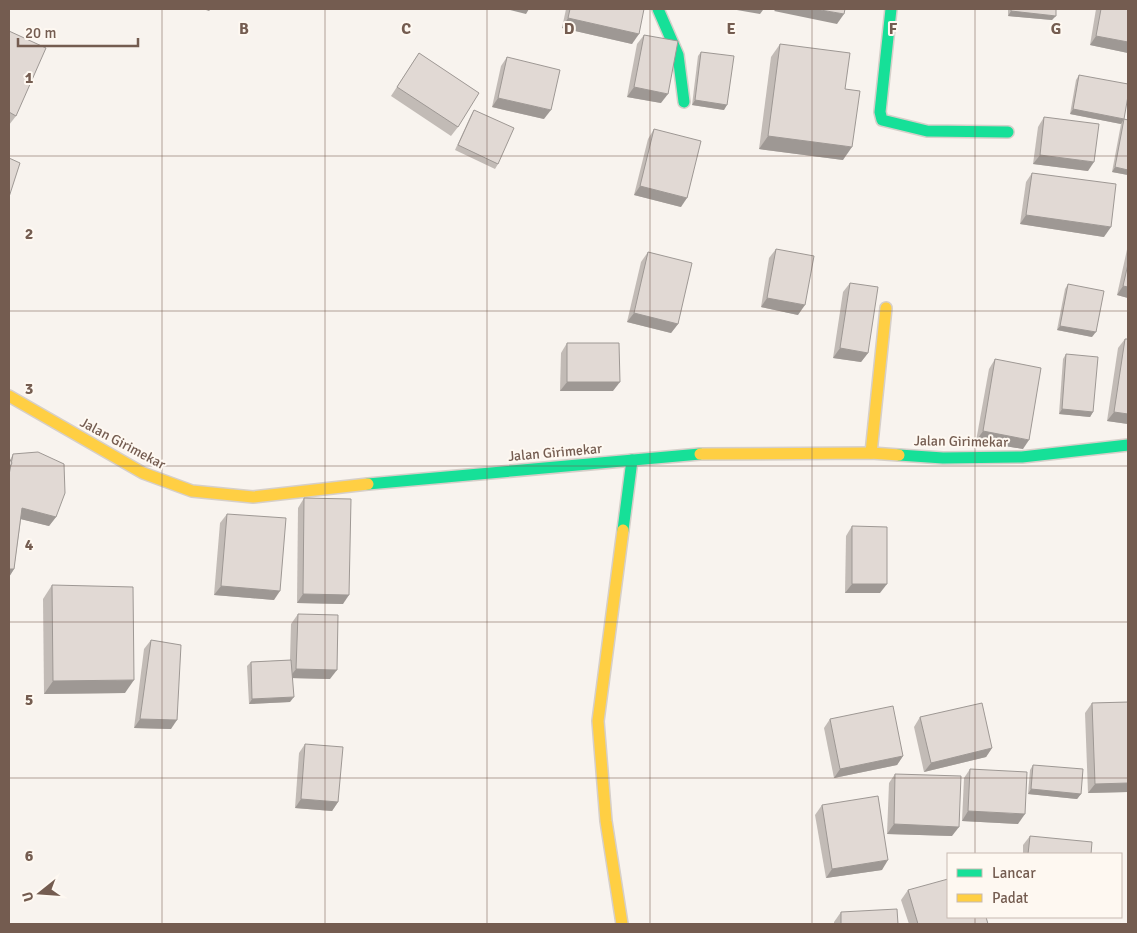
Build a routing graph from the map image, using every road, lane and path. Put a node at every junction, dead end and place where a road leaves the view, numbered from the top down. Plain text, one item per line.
1 (658, 9) edge
2 (891, 9) edge
3 (684, 102) dead end
4 (1008, 132) dead end
5 (886, 308) dead end
6 (9, 396) edge
7 (1128, 445) edge
8 (871, 453) junction
9 (632, 460) junction
10 (622, 924) edge

1 - 3 street
2 - 4 street
5 - 8 street
6 - 9 street, Jalan Girimekar
7 - 8 street, Jalan Girimekar
8 - 9 street, Jalan Girimekar
9 - 10 street

